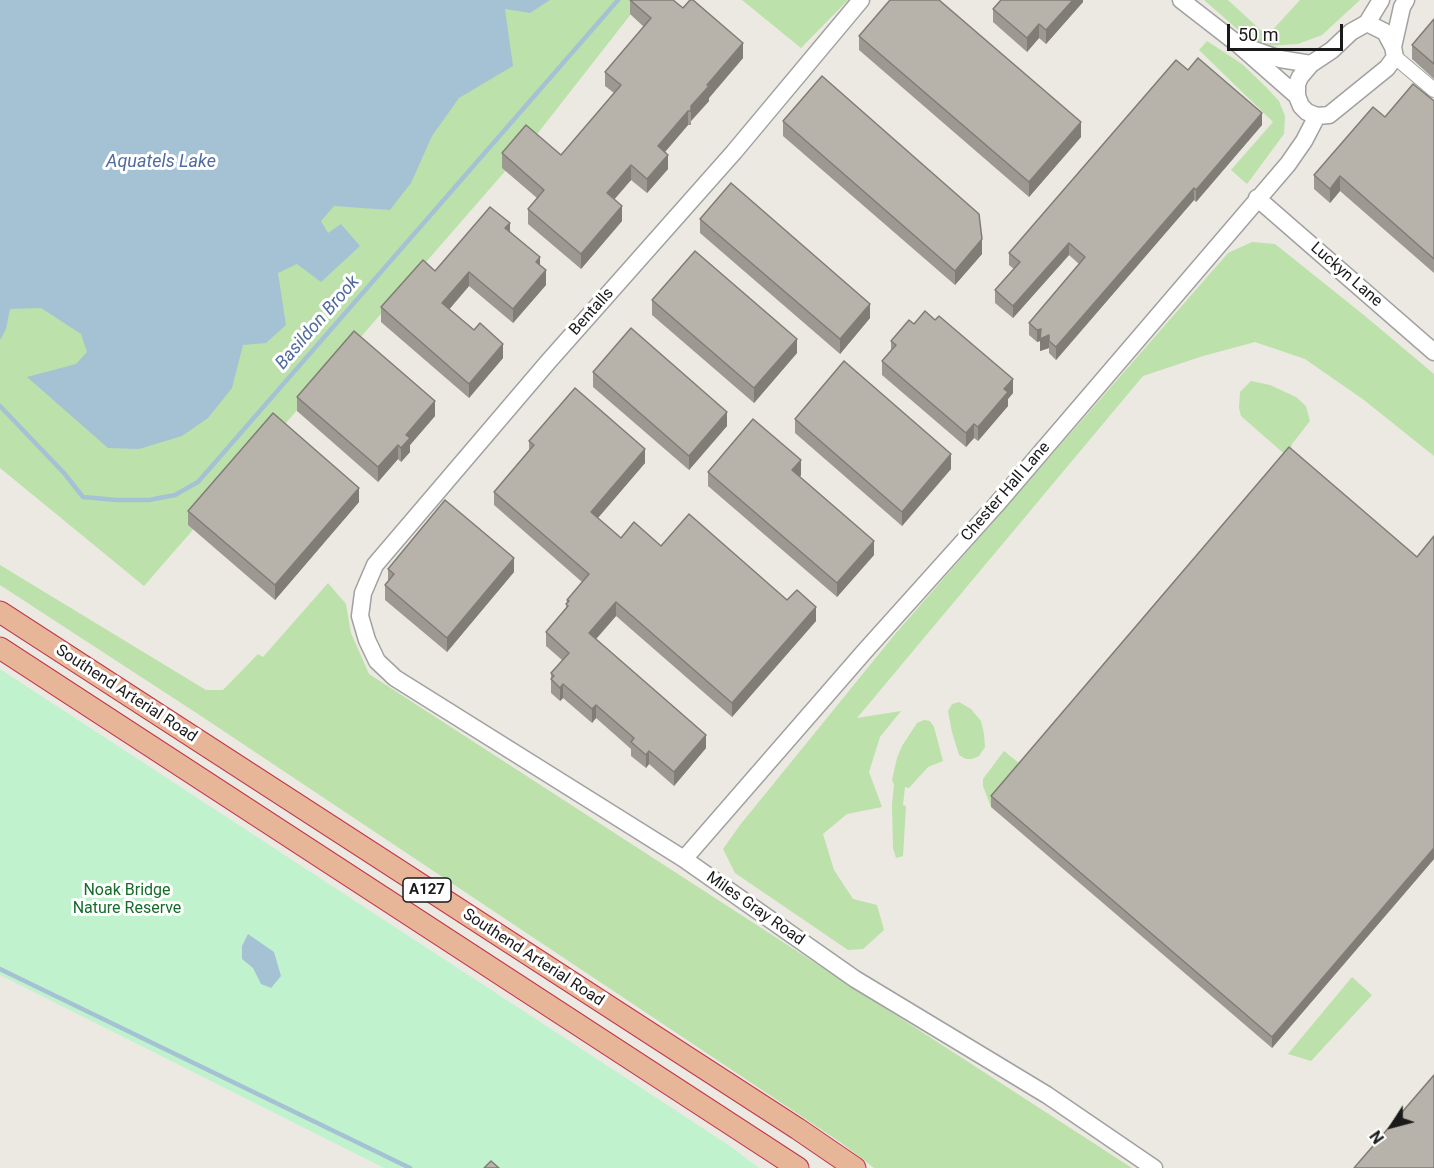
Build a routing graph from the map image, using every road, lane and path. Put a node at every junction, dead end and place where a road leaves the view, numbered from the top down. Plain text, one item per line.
1 (861, 0) edge
2 (1181, 0) edge
3 (1381, 0) edge
4 (1406, 0) edge
5 (1367, 23) junction
6 (1239, 45) junction
7 (1394, 52) junction
8 (1311, 64) junction
9 (1434, 90) edge
10 (1297, 96) junction
11 (1317, 116) junction
12 (1257, 198) junction
13 (1434, 352) edge
14 (0, 612) edge
15 (367, 640) joint
16 (0, 648) edge
17 (684, 859) junction
18 (798, 1168) edge
19 (855, 1168) edge
20 (1154, 1168) edge

1 - 15 street, Bentalls
2 - 6 street
3 - 5 street
4 - 7 street
5 - 7 street
5 - 8 street
6 - 8 street
6 - 10 street
7 - 9 street
7 - 11 street
8 - 10 street
10 - 11 street
11 - 12 street, Chester Hall Lane
12 - 13 street, Luckyn Lane
12 - 17 street, Chester Hall Lane
14 - 19 highway, Southend Arterial Road / A127
15 - 17 street, Miles Gray Road
16 - 18 highway, Southend Arterial Road / A127
17 - 20 street, Miles Gray Road

